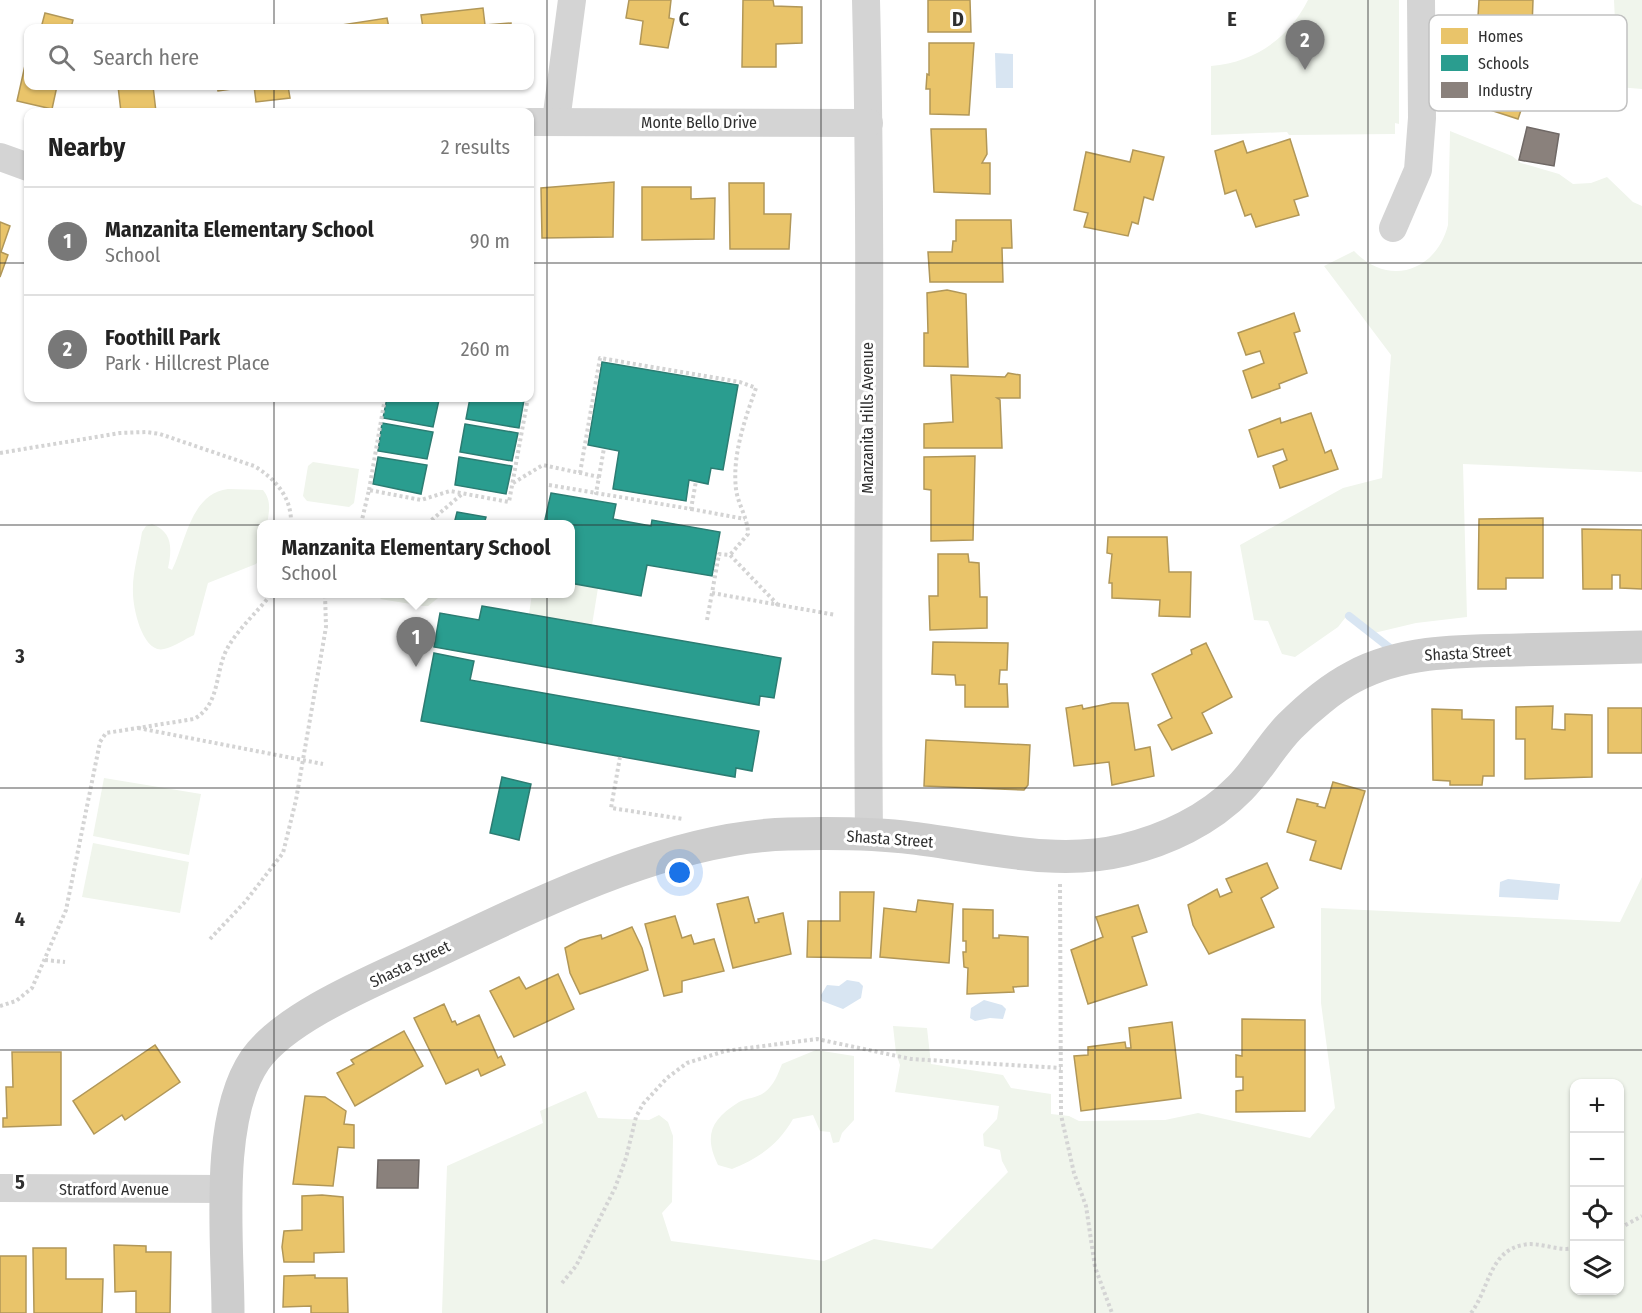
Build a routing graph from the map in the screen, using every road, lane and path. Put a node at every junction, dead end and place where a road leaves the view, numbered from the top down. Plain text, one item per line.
1 (572, 0) edge
2 (866, 0) edge
3 (1421, 0) edge
4 (543, 121) edge
5 (869, 123) junction
6 (0, 157) edge
7 (24, 166) edge
8 (1393, 228) dead end
9 (384, 402) edge
10 (527, 404) dead end
11 (604, 448) dead end
12 (0, 453) edge
13 (580, 473) junction
14 (599, 477) junction
15 (696, 481) dead end
16 (513, 484) junction
17 (549, 485) dead end
18 (369, 490) junction
19 (596, 493) junction
20 (462, 494) junction
21 (691, 509) junction
22 (746, 519) junction
23 (291, 520) edge
24 (362, 520) edge
25 (433, 520) edge
26 (730, 555) junction
27 (712, 593) junction
28 (268, 598) edge
29 (325, 598) edge
30 (778, 605) junction
31 (837, 615) dead end
32 (707, 620) dead end
33 (1642, 647) edge
34 (134, 727) junction
35 (621, 757) dead end
36 (303, 760) junction
37 (323, 764) dead end
38 (684, 819) dead end
39 (869, 836) junction
40 (1060, 883) dead end
41 (210, 939) dead end
42 (45, 960) junction
43 (65, 962) dead end
44 (0, 1006) edge
45 (1060, 1068) junction
46 (0, 1188) edge
47 (227, 1189) junction
48 (1642, 1216) edge
49 (1624, 1226) edge
50 (1570, 1248) edge
51 (562, 1283) dead end
52 (228, 1313) edge
53 (1112, 1313) edge
54 (1471, 1313) edge

1 - 4 street
2 - 5 street, Manzanita Hills Avenue
3 - 8 street
4 - 5 street, Monte Bello Drive
5 - 39 street, Manzanita Hills Avenue
6 - 7 street
9 - 18 path
10 - 16 path
11 - 14 path
12 - 23 path
13 - 14 path
13 - 16 path
13 - 22 path
14 - 19 path
15 - 21 path
16 - 20 path
17 - 19 path
18 - 20 path
18 - 24 path
19 - 21 path
20 - 25 path
21 - 22 path
22 - 26 path
26 - 27 path
26 - 30 path
27 - 30 path
27 - 32 path
28 - 34 path
29 - 36 path
30 - 31 path
33 - 39 street, Shasta Street
34 - 36 path
34 - 42 path
35 - 38 path
36 - 37 path
36 - 41 path
39 - 47 street, Shasta Street
40 - 45 path
42 - 43 path
42 - 44 path
45 - 51 path
45 - 53 path
46 - 47 street, Stratford Avenue
47 - 52 street, Shasta Street
48 - 49 path
50 - 54 path

